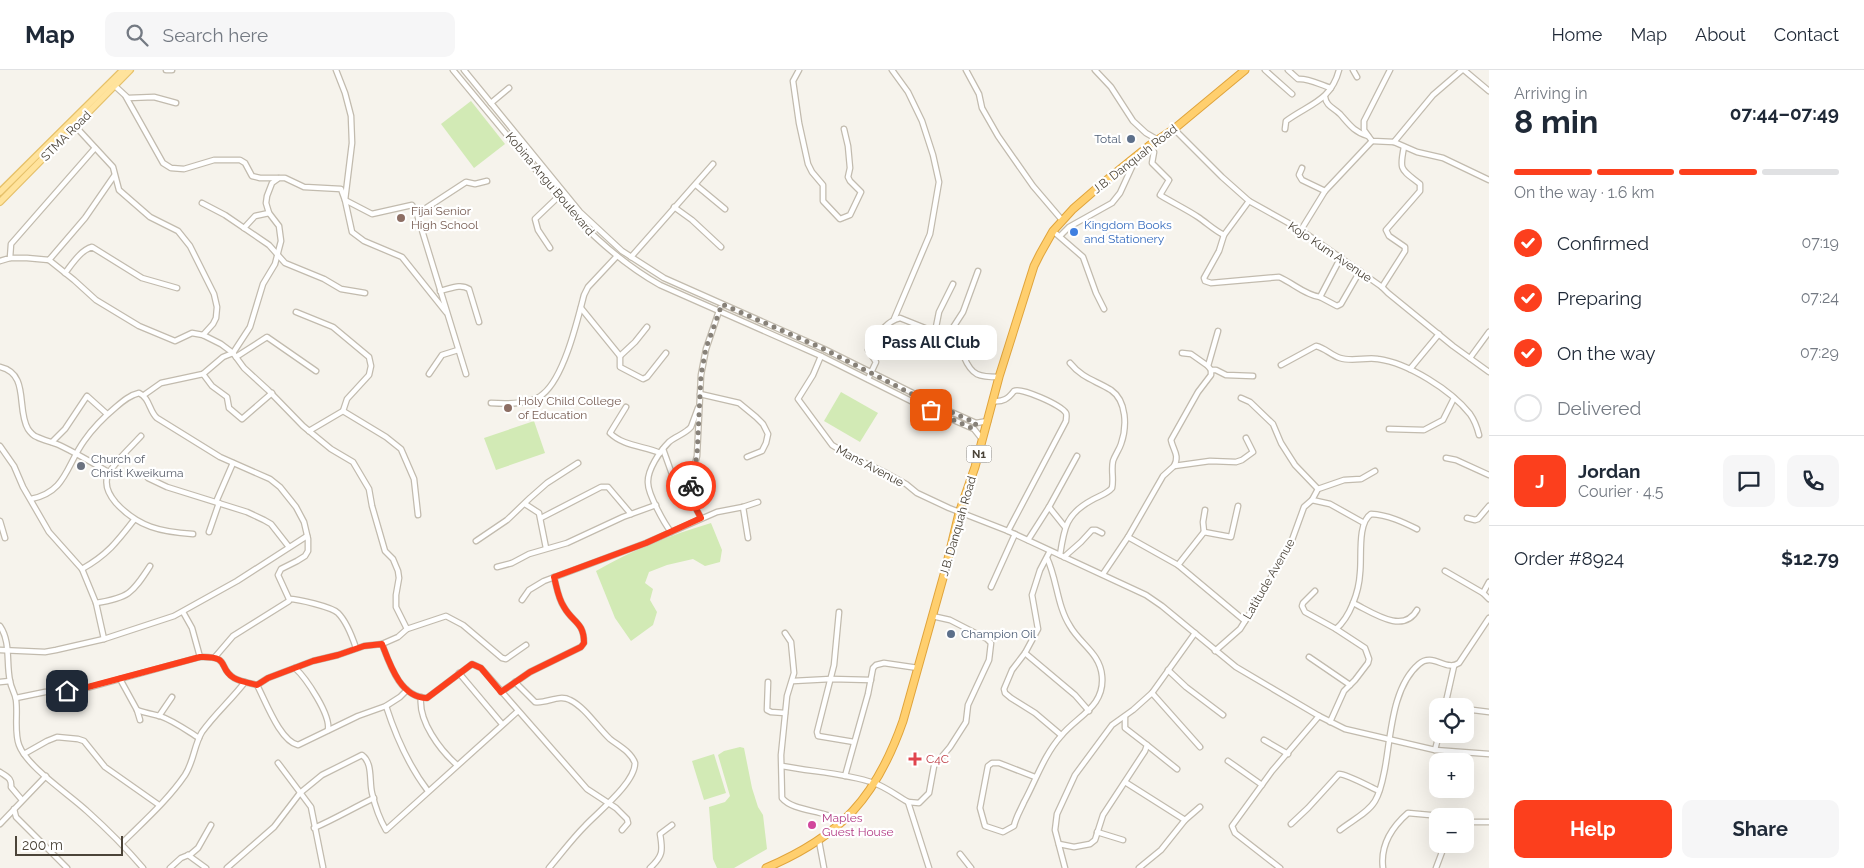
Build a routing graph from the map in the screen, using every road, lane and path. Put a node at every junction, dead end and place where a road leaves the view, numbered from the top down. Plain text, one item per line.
1 (123, 70) edge
2 (130, 70) edge
3 (166, 70) edge
4 (172, 70) edge
5 (336, 70) edge
6 (453, 70) edge
7 (464, 70) edge
8 (799, 70) edge
9 (892, 70) edge
10 (966, 70) edge
11 (1096, 70) edge
12 (1245, 70) edge
13 (1264, 70) edge
14 (1288, 70) edge
15 (1339, 70) edge
16 (1353, 70) edge
17 (1390, 70) edge
18 (1463, 70) edge
19 (1356, 77) dead end
20 (115, 86) junction
21 (510, 88) dead end
22 (1331, 88) junction
23 (1489, 91) edge
24 (1292, 94) dead end
25 (126, 96) junction
26 (1325, 97) junction
27 (491, 103) junction
28 (176, 104) dead end
29 (76, 126) junction
30 (844, 129) dead end
31 (1174, 129) junction
32 (1285, 129) dead end
33 (1368, 136) junction
34 (1158, 140) junction
35 (1372, 141) junction
36 (1394, 142) junction
37 (1150, 145) junction
38 (1404, 147) junction
39 (95, 148) junction
40 (1138, 155) junction
41 (713, 164) dead end
42 (1302, 168) dead end
43 (114, 176) junction
44 (285, 178) junction
45 (1489, 180) edge
46 (487, 182) dead end
47 (696, 185) junction
48 (1325, 191) junction
49 (0, 192) edge
50 (558, 197) junction
51 (344, 200) junction
52 (1249, 201) junction
53 (0, 202) edge
54 (202, 203) dead end
55 (674, 207) junction
56 (726, 209) dead end
57 (269, 213) junction
58 (417, 214) junction
59 (1062, 220) junction
60 (244, 228) junction
61 (1301, 230) junction
62 (1053, 231) junction
63 (1224, 235) junction
64 (1060, 236) junction
65 (721, 247) dead end
66 (550, 248) dead end
67 (278, 255) junction
68 (617, 256) junction
69 (631, 257) junction
70 (1340, 257) junction
71 (10, 258) junction
72 (49, 260) junction
73 (0, 261) edge
74 (978, 271) dead end
75 (1360, 271) junction
76 (65, 273) junction
77 (953, 284) dead end
78 (1382, 287) junction
79 (177, 288) dead end
80 (440, 291) junction
81 (364, 292) dead end
82 (1320, 297) junction
83 (722, 304) junction
84 (581, 308) junction
85 (1104, 309) dead end
86 (719, 311) junction
87 (296, 312) dead end
88 (447, 313) junction
89 (894, 320) junction
90 (479, 322) dead end
91 (647, 327) dead end
92 (1218, 331) dead end
93 (935, 332) junction
94 (1489, 332) edge
95 (1439, 334) junction
96 (204, 335) junction
97 (944, 343) junction
98 (458, 350) junction
99 (666, 353) dead end
100 (1182, 353) dead end
101 (234, 355) junction
102 (620, 356) junction
103 (821, 356) junction
104 (1470, 358) junction
105 (1070, 363) dead end
106 (1281, 365) dead end
107 (0, 367) edge
108 (1210, 368) junction
109 (1410, 369) junction
110 (316, 371) dead end
111 (1489, 372) edge
112 (872, 373) junction
113 (204, 374) junction
114 (429, 374) dead end
115 (466, 374) dead end
116 (1252, 376) dead end
117 (999, 377) junction
118 (868, 379) junction
119 (272, 393) junction
120 (700, 394) junction
121 (144, 395) junction
122 (1241, 398) dead end
123 (1454, 398) junction
124 (993, 401) junction
125 (491, 403) dead end
126 (699, 404) junction
127 (626, 407) dead end
128 (343, 410) junction
129 (108, 414) junction
130 (988, 421) junction
131 (976, 423) junction
132 (974, 429) junction
133 (1389, 429) dead end
134 (310, 431) junction
135 (1479, 435) dead end
136 (141, 436) dead end
137 (1246, 438) dead end
138 (983, 439) junction
139 (52, 442) junction
140 (0, 446) edge
141 (662, 451) junction
142 (76, 454) junction
143 (1077, 456) dead end
144 (747, 457) dead end
145 (1446, 458) dead end
146 (233, 463) junction
147 (578, 463) dead end
148 (1174, 466) junction
149 (1375, 471) dead end
150 (110, 473) junction
151 (1489, 475) edge
152 (673, 477) dead end
153 (148, 478) dead end
154 (1318, 489) junction
155 (31, 499) junction
156 (1312, 500) junction
157 (758, 502) dead end
158 (217, 503) junction
159 (525, 504) junction
160 (656, 505) junction
161 (1049, 506) junction
162 (1238, 506) dead end
163 (1489, 506) edge
164 (743, 507) junction
165 (1205, 510) dead end
166 (959, 513) junction
167 (632, 514) junction
168 (418, 515) dead end
169 (541, 518) junction
170 (701, 518) junction
171 (1467, 518) dead end
172 (134, 520) junction
173 (0, 521) edge
174 (1364, 523) junction
175 (1065, 527) junction
176 (1418, 529) dead end
177 (1008, 531) junction
178 (209, 532) dead end
179 (670, 532) junction
180 (1204, 532) junction
181 (1102, 533) dead end
182 (193, 534) dead end
183 (1015, 534) junction
184 (307, 536) junction
185 (1128, 537) junction
186 (5, 538) dead end
187 (748, 538) dead end
188 (1028, 540) junction
189 (476, 541) dead end
190 (289, 547) junction
191 (546, 548) junction
192 (1050, 551) junction
193 (1062, 556) junction
194 (1047, 558) junction
195 (1178, 565) junction
196 (150, 566) dead end
197 (497, 567) dead end
198 (82, 569) junction
199 (1445, 571) dead end
200 (1103, 574) junction
201 (554, 577) junction
202 (1489, 582) edge
203 (991, 587) dead end
204 (1315, 591) dead end
205 (1483, 593) junction
206 (290, 599) junction
207 (1489, 599) edge
208 (522, 600) dead end
209 (96, 603) junction
210 (1353, 603) junction
211 (1417, 610) dead end
212 (183, 612) junction
213 (840, 612) dead end
214 (932, 616) junction
215 (1489, 618) edge
216 (1245, 620) junction
217 (0, 626) edge
218 (407, 629) junction
219 (1336, 629) junction
220 (785, 633) dead end
221 (1195, 633) junction
222 (104, 639) junction
223 (382, 644) junction
224 (526, 645) dead end
225 (356, 648) junction
226 (0, 650) edge
227 (7, 650) junction
228 (1215, 651) junction
229 (1025, 652) junction
230 (200, 657) junction
231 (215, 657) junction
232 (1309, 657) dead end
233 (1454, 666) junction
234 (295, 668) junction
235 (918, 668) junction
236 (1168, 670) junction
237 (459, 673) junction
238 (120, 679) junction
239 (831, 679) junction
240 (871, 680) junction
241 (10, 681) junction
242 (793, 681) junction
243 (0, 682) edge
244 (245, 682) junction
245 (516, 682) junction
246 (768, 682) dead end
247 (257, 685) junction
248 (1350, 685) junction
249 (407, 690) junction
250 (501, 692) junction
251 (1152, 693) junction
252 (172, 697) dead end
253 (421, 697) junction
254 (16, 698) junction
255 (1447, 698) edge
256 (386, 706) junction
257 (137, 710) junction
258 (1474, 710) edge
259 (518, 711) junction
260 (1089, 711) junction
261 (1489, 712) edge
262 (786, 713) junction
263 (1223, 715) dead end
264 (159, 716) junction
265 (1319, 716) junction
266 (1124, 717) junction
267 (140, 720) dead end
268 (1330, 722) junction
269 (502, 724) junction
270 (328, 730) junction
271 (1061, 735) junction
272 (199, 738) junction
273 (1264, 740) dead end
274 (1390, 741) junction
275 (854, 742) junction
276 (1437, 743) edge
277 (1147, 745) junction
278 (1200, 747) dead end
279 (1435, 750) junction
280 (24, 754) junction
281 (1288, 754) junction
282 (1489, 754) edge
283 (1228, 762) dead end
284 (278, 763) dead end
285 (457, 765) junction
286 (782, 766) junction
287 (1177, 769) dead end
288 (0, 772) edge
289 (46, 776) junction
290 (845, 776) junction
291 (1035, 777) junction
292 (1125, 782) junction
293 (876, 783) junction
294 (1262, 785) junction
295 (428, 791) junction
296 (1379, 791) junction
297 (300, 793) junction
298 (374, 798) junction
299 (22, 800) junction
300 (908, 802) junction
301 (609, 803) junction
302 (159, 805) junction
303 (1200, 807) dead end
304 (14, 809) junction
305 (1429, 814) edge
306 (1185, 820) junction
307 (841, 822) junction
308 (1474, 822) edge
309 (1489, 822) edge
310 (0, 824) edge
311 (1291, 824) dead end
312 (211, 825) dead end
313 (672, 825) dead end
314 (314, 828) junction
315 (622, 830) dead end
316 (1340, 830) dead end
317 (1097, 832) junction
318 (1123, 840) dead end
319 (818, 841) junction
320 (122, 843) junction
321 (1059, 844) junction
322 (1442, 853) edge
323 (960, 854) dead end
324 (188, 855) junction
325 (323, 867) edge
326 (67, 868) edge
327 (144, 868) edge
328 (170, 868) edge
329 (206, 868) edge
330 (227, 868) edge
331 (549, 868) edge
332 (650, 868) edge
333 (766, 868) edge
334 (824, 868) edge
335 (929, 868) edge
336 (971, 868) edge
337 (1065, 868) edge
338 (1139, 868) edge
339 (1280, 868) edge
340 (1383, 868) edge
341 (1436, 868) edge

1 - 49 main road, STMA Road
2 - 20 main road, STMA Road
3 - 4 street
5 - 51 street
6 - 50 street, Kobina Angu Boulevard
7 - 27 street, Kobina Angu Boulevard
8 - 30 street
9 - 89 street
10 - 59 street
11 - 34 street
12 - 31 highway, J.B. Danquah Road / N1
13 - 24 street
14 - 22 street
15 - 22 street
16 - 19 street
17 - 33 street
18 - 23 street
18 - 36 street
20 - 25 street
20 - 29 main road, STMA Road
21 - 27 street
22 - 26 street
25 - 28 street
25 - 44 street
26 - 32 street
26 - 33 street
27 - 69 street, Kobina Angu Boulevard
29 - 39 street
29 - 53 main road, STMA Road
31 - 34 highway, J.B. Danquah Road / N1
31 - 52 street, Kojo Kum Avenue
33 - 35 street
34 - 37 highway, J.B. Danquah Road / N1
35 - 36 street
35 - 48 street
36 - 38 street
37 - 40 highway, J.B. Danquah Road / N1
37 - 63 street
38 - 45 street
38 - 78 street
39 - 43 street
39 - 71 street
40 - 59 highway, J.B. Danquah Road / N1
40 - 64 street
41 - 47 street
42 - 48 street
43 - 72 street
43 - 96 street
44 - 51 street
44 - 57 street
46 - 58 street
47 - 55 street
47 - 56 street
48 - 61 street
50 - 66 street
50 - 68 street, Kobina Angu Boulevard
51 - 58 street
51 - 88 street
52 - 61 street, Kojo Kum Avenue
52 - 63 street
54 - 60 street
55 - 65 street
55 - 69 street
57 - 60 street
57 - 67 street
58 - 80 street
59 - 62 highway, J.B. Danquah Road / N1
60 - 67 street
61 - 70 street, Kojo Kum Avenue
62 - 64 street
62 - 117 highway, J.B. Danquah Road / N1
63 - 82 street
64 - 85 street
67 - 81 street
67 - 101 street
68 - 84 street
68 - 86 street, Kobina Angu Boulevard
69 - 83 street, Kobina Angu Boulevard
70 - 75 street, Kojo Kum Avenue
70 - 82 street
71 - 72 street
71 - 73 street
72 - 76 street
74 - 97 street
75 - 78 street, Kojo Kum Avenue
75 - 82 street
76 - 79 street
76 - 96 street
77 - 93 street
78 - 95 street, Kojo Kum Avenue
80 - 88 street
80 - 90 street
83 - 86 street
83 - 112 street, Kobina Angu Boulevard
84 - 102 street
84 - 125 street
86 - 103 street, Kobina Angu Boulevard
86 - 120 street
87 - 128 street
88 - 98 street
89 - 93 street
89 - 112 street
91 - 102 street
92 - 108 street
93 - 97 street
94 - 104 street
95 - 104 street, Kojo Kum Avenue
95 - 109 street
96 - 101 street
97 - 117 street
98 - 114 street
98 - 115 street
99 - 102 street
100 - 108 street
101 - 110 street
101 - 113 street
101 - 119 street
103 - 118 street, Kobina Angu Boulevard
103 - 166 street, Mans Avenue
104 - 111 street, Kojo Kum Avenue
105 - 175 street
106 - 109 street
107 - 139 street
108 - 116 street
108 - 148 street
109 - 123 street
112 - 118 street
112 - 131 street, Kobina Angu Boulevard
113 - 119 street
113 - 121 street
117 - 124 highway, J.B. Danquah Road / N1
118 - 132 street, Kobina Angu Boulevard
119 - 134 street
120 - 126 street
120 - 144 street
121 - 129 street
121 - 146 street
122 - 154 street
123 - 133 street
123 - 135 street
124 - 130 highway, J.B. Danquah Road / N1
124 - 177 street
126 - 141 street
126 - 170 street
127 - 141 street
128 - 134 street
128 - 168 street
129 - 139 street
129 - 142 street
130 - 131 street
130 - 138 highway, J.B. Danquah Road / N1
131 - 132 street
132 - 138 street, Kobina Angu Boulevard
134 - 218 street
136 - 150 street
137 - 148 street
138 - 166 highway, J.B. Danquah Road / N1
139 - 142 street
140 - 155 street
141 - 152 street
141 - 160 street
142 - 150 street
142 - 155 street
143 - 161 street
145 - 151 street
146 - 158 street
146 - 184 street
147 - 159 street
148 - 185 street
149 - 154 street
150 - 172 street
153 - 158 street
154 - 156 street, Latitude Avenue
155 - 198 street
156 - 174 street
156 - 216 street, Latitude Avenue
157 - 164 street
158 - 178 street
158 - 190 street
159 - 169 street
159 - 189 street
160 - 167 street
160 - 179 street
161 - 175 street
161 - 188 street
162 - 180 street
163 - 171 street
164 - 170 street
164 - 187 street
165 - 180 street
166 - 177 street, Mans Avenue
166 - 214 highway, J.B. Danquah Road / N1
167 - 169 street
167 - 191 street
169 - 191 street
170 - 179 street
172 - 182 street
172 - 198 street
173 - 186 street
174 - 176 street
174 - 210 street
175 - 193 street
177 - 183 street, Mans Avenue
179 - 201 street
180 - 195 street
181 - 193 street
183 - 188 street, Mans Avenue
183 - 203 street
184 - 190 street
184 - 206 street
185 - 195 street
185 - 200 street
188 - 192 street, Mans Avenue
190 - 212 street
191 - 197 street
192 - 193 street, Mans Avenue
192 - 194 street
193 - 200 street, Mans Avenue
194 - 229 street
194 - 260 street
195 - 216 street
196 - 209 street
198 - 209 street
199 - 205 street
200 - 221 street, Mans Avenue
201 - 208 street
201 - 245 street
202 - 205 street
204 - 219 street
205 - 207 street
206 - 225 street
206 - 231 street
209 - 222 street
210 - 211 street
210 - 219 street
212 - 222 street
212 - 230 street
213 - 239 street
214 - 235 highway, J.B. Danquah Road / N1
214 - 300 street
215 - 233 street
216 - 228 street, Latitude Avenue
217 - 227 street
218 - 223 street
218 - 224 street
219 - 248 street
220 - 242 street
221 - 228 street, Mans Avenue
221 - 236 street
222 - 227 street
223 - 225 street
223 - 249 street
225 - 234 street
226 - 227 street
227 - 241 street
228 - 265 street, Mans Avenue
229 - 260 street
229 - 271 street
230 - 231 street
230 - 238 street
231 - 244 street
232 - 248 street
233 - 255 street
233 - 274 street
234 - 247 street
234 - 270 street
235 - 240 street
235 - 293 highway, J.B. Danquah Road / N1
236 - 251 street
236 - 263 street
237 - 250 street
237 - 253 street
237 - 269 street
238 - 254 street
238 - 257 street
239 - 240 street
239 - 242 street
239 - 275 street
240 - 275 street
241 - 243 street
241 - 254 street
242 - 262 street
244 - 247 street
244 - 272 street
245 - 250 street
245 - 301 street
246 - 262 street
247 - 270 street
248 - 268 street
249 - 253 street
249 - 256 street
250 - 259 street
251 - 266 street
251 - 278 street
252 - 264 street
253 - 285 street
254 - 280 street
256 - 270 street
256 - 295 street
257 - 264 street
257 - 267 street
258 - 261 street
259 - 269 street
259 - 301 street
260 - 271 street
262 - 286 street
264 - 272 street
265 - 268 street, Mans Avenue
265 - 281 street
266 - 277 street
266 - 321 street
268 - 274 street, Mans Avenue
269 - 285 street
271 - 291 street
272 - 302 street
273 - 281 street
274 - 279 street, Mans Avenue
274 - 296 street
275 - 290 street
276 - 279 street
277 - 287 street
277 - 292 street
279 - 282 street, Mans Avenue
280 - 289 street
280 - 302 street
281 - 294 street
283 - 294 street
284 - 297 street
285 - 295 street
286 - 290 street
286 - 307 street
288 - 299 street
289 - 299 street
289 - 320 street
290 - 293 street
291 - 291 street
292 - 306 street
292 - 317 street
293 - 300 street
293 - 307 highway, J.B. Danquah Road / N1
294 - 339 street
295 - 298 street
296 - 311 street
296 - 316 street
297 - 298 street
297 - 314 street
297 - 330 street
298 - 314 street
299 - 304 street
300 - 335 street
301 - 315 street
301 - 331 street
302 - 320 street
303 - 306 street
304 - 310 street
304 - 326 street
305 - 340 street
306 - 338 street
307 - 319 highway, J.B. Danquah Road / N1
308 - 309 street
312 - 324 street
313 - 332 street
314 - 325 street
317 - 318 street
317 - 321 street
319 - 333 highway, J.B. Danquah Road / N1
319 - 334 street
320 - 327 street
321 - 337 street
322 - 341 street
323 - 336 street
324 - 328 street
324 - 329 street

